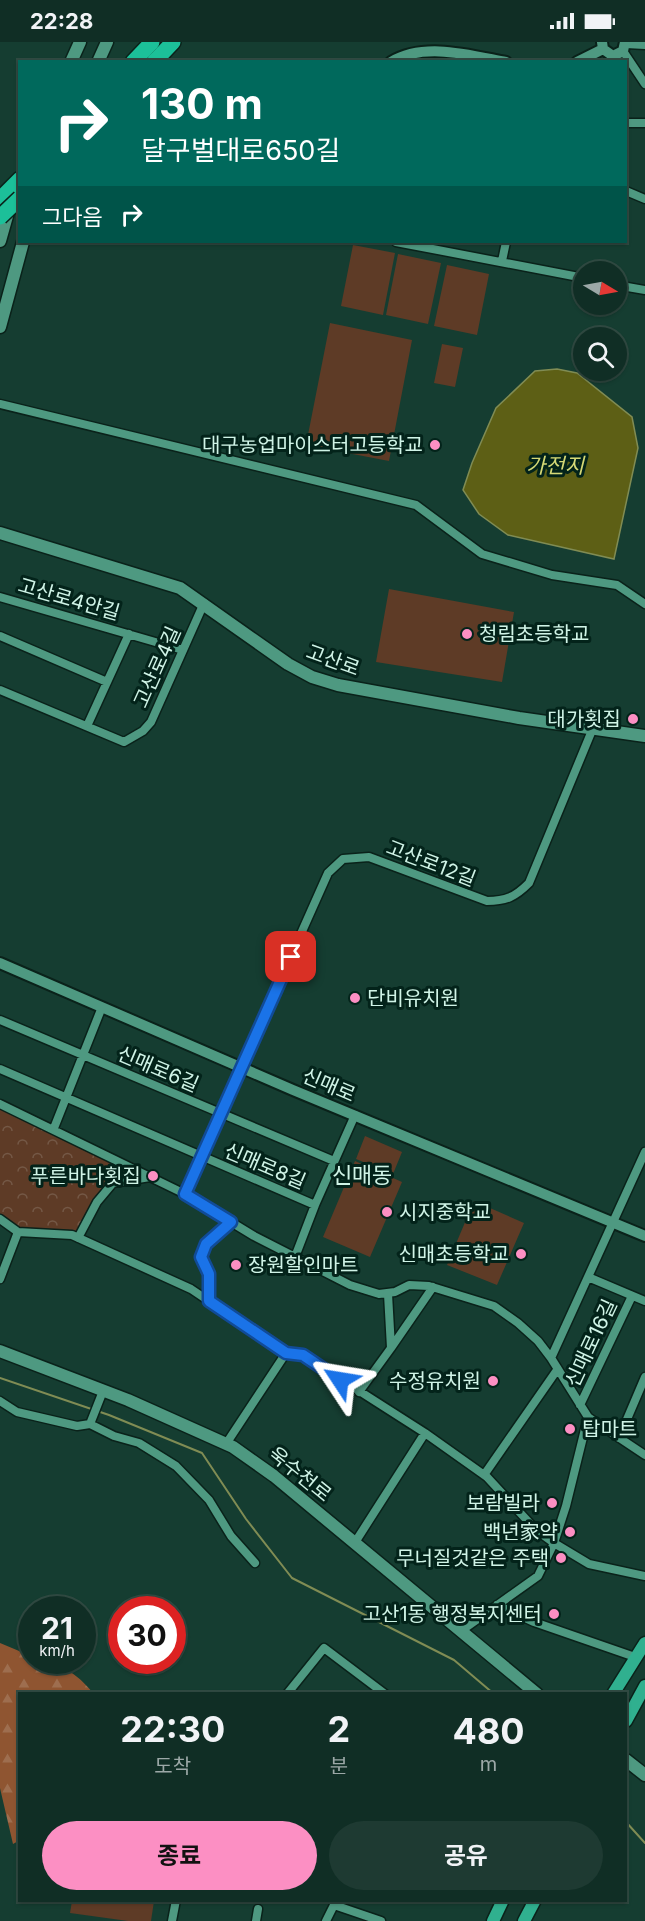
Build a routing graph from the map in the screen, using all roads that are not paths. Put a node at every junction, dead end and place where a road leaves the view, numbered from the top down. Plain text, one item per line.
1 (80, 42) edge
2 (107, 42) edge
3 (152, 42) edge
4 (173, 42) edge
5 (645, 45) edge
6 (415, 46) edge
7 (602, 46) edge
8 (625, 46) edge
9 (72, 60) edge
10 (98, 60) edge
11 (135, 60) edge
12 (156, 60) edge
13 (394, 60) edge
14 (494, 60) edge
15 (580, 60) edge
16 (645, 84) edge
17 (627, 123) edge
18 (645, 123) edge
19 (18, 181) edge
20 (18, 185) edge
21 (627, 192) edge
22 (0, 199) edge
23 (645, 199) edge
24 (18, 200) edge
25 (0, 218) edge
26 (0, 241) edge
27 (23, 243) edge
28 (29, 243) edge
29 (415, 243) edge
30 (506, 243) edge
31 (502, 261) junction
32 (573, 276) edge
33 (11, 283) junction
34 (627, 287) edge
35 (645, 290) edge
36 (0, 327) edge
37 (0, 404) edge
38 (0, 533) edge
39 (0, 597) edge
40 (204, 603) junction
41 (645, 604) edge
42 (129, 634) junction
43 (0, 636) edge
44 (183, 650) junction
45 (107, 682) junction
46 (0, 690) edge
47 (87, 726) junction
48 (593, 728) junction
49 (645, 736) edge
50 (0, 963) edge
51 (102, 1007) junction
52 (0, 1020) edge
53 (83, 1056) junction
54 (243, 1067) junction
55 (0, 1069) edge
56 (66, 1097) junction
57 (0, 1104) edge
58 (220, 1113) junction
59 (355, 1115) junction
60 (54, 1128) junction
61 (645, 1152) edge
62 (202, 1157) junction
63 (334, 1161) junction
64 (150, 1177) junction
65 (185, 1194) junction
66 (315, 1205) junction
67 (0, 1219) edge
68 (231, 1222) junction
69 (614, 1223) junction
70 (18, 1232) junction
71 (645, 1236) edge
72 (78, 1238) junction
73 (295, 1257) junction
74 (588, 1277) junction
75 (0, 1279) edge
76 (433, 1287) junction
77 (388, 1294) junction
78 (632, 1296) junction
79 (209, 1301) junction
80 (645, 1301) edge
81 (391, 1348) junction
82 (0, 1351) edge
83 (286, 1353) junction
84 (551, 1358) junction
85 (557, 1370) junction
86 (645, 1377) edge
87 (104, 1391) junction
88 (359, 1392) junction
89 (0, 1401) edge
90 (580, 1405) junction
91 (588, 1417) junction
92 (90, 1424) junction
93 (425, 1433) junction
94 (619, 1438) junction
95 (226, 1444) junction
96 (645, 1455) edge
97 (484, 1475) junction
98 (554, 1543) junction
99 (354, 1544) junction
100 (255, 1563) dead end
101 (645, 1576) edge
102 (496, 1605) junction
103 (461, 1631) junction
104 (645, 1643) edge
105 (634, 1657) junction
106 (645, 1686) edge
107 (289, 1692) edge
108 (382, 1692) edge
109 (535, 1692) edge
110 (613, 1692) edge
111 (627, 1719) edge
112 (627, 1761) edge
113 (645, 1775) edge
114 (176, 1902) edge
115 (502, 1902) edge
116 (533, 1902) edge
117 (335, 1903) edge
118 (258, 1909) dead end
119 (172, 1921) edge
120 (256, 1921) edge
121 (326, 1921) edge
122 (381, 1921) edge
123 (493, 1921) edge
124 (524, 1921) edge

1 - 9 main road
2 - 10 main road
3 - 11 highway
4 - 12 highway
5 - 8 street
6 - 13 street
6 - 14 street
7 - 8 street
7 - 15 street
8 - 16 street
17 - 18 street
19 - 22 highway
20 - 26 main road
21 - 23 street
24 - 25 highway, bridge
27 - 33 main road
28 - 33 main road
29 - 31 street
30 - 31 street
31 - 32 street
33 - 36 main road
34 - 35 street
37 - 41 street
38 - 40 main road, 고산로
39 - 42 street, 고산로4안길
40 - 44 street, 고산로4길
40 - 48 main road, 고산로
42 - 44 street, 고산로4안길
42 - 45 street, 고산로4안길
43 - 45 street
44 - 47 street, 고산로4길
45 - 47 street, 고산로4안길
46 - 47 street, 고산로4길
48 - 49 main road, 고산로
48 - 54 street, 고산로12길
50 - 51 street, 신매로
51 - 53 street
51 - 54 street, 신매로
52 - 53 street, 신매로6길
53 - 56 street
53 - 58 street, 신매로6길
54 - 58 street
54 - 59 street, 신매로
55 - 56 street
56 - 60 street
56 - 62 street
57 - 60 street
58 - 62 street
58 - 63 street, 신매로8길
59 - 63 street, 신매로8길
59 - 69 street, 신매로
60 - 64 street
61 - 69 street, 신매로16길
62 - 65 street
62 - 66 street, 신매로8길
63 - 66 street, 신매로8길
64 - 65 street
64 - 72 street
65 - 68 street
66 - 73 street, 신매로8길
67 - 70 street
68 - 73 street
68 - 79 street
69 - 71 street, 신매로
69 - 74 street, 신매로16길
70 - 72 street
70 - 75 street
72 - 79 street
73 - 77 street
74 - 78 street, 신매로16길
74 - 84 street, 신매로16길
76 - 77 street
76 - 81 street
76 - 84 street
77 - 81 street
78 - 80 street, 신매로16길
78 - 90 street, 신매로16길
79 - 83 street
81 - 88 street
82 - 87 main road, 욱수천로
83 - 88 street
83 - 95 street
84 - 85 street
85 - 90 street
85 - 97 street
86 - 94 street
87 - 92 street
87 - 95 main road, 욱수천로
88 - 93 street
89 - 92 street
90 - 91 street
91 - 94 street
91 - 98 street
92 - 100 street
93 - 97 street
93 - 99 street
94 - 96 street
95 - 99 main road, 욱수천로
97 - 98 street
98 - 101 street
98 - 102 street
99 - 103 main road, 욱수천로
102 - 103 street
102 - 105 street
103 - 109 main road, 욱수천로
104 - 105 main road
105 - 110 main road
106 - 111 main road
107 - 108 street
112 - 113 main road
114 - 119 street
115 - 123 main road
116 - 124 main road
117 - 121 street
117 - 122 street
118 - 120 street

